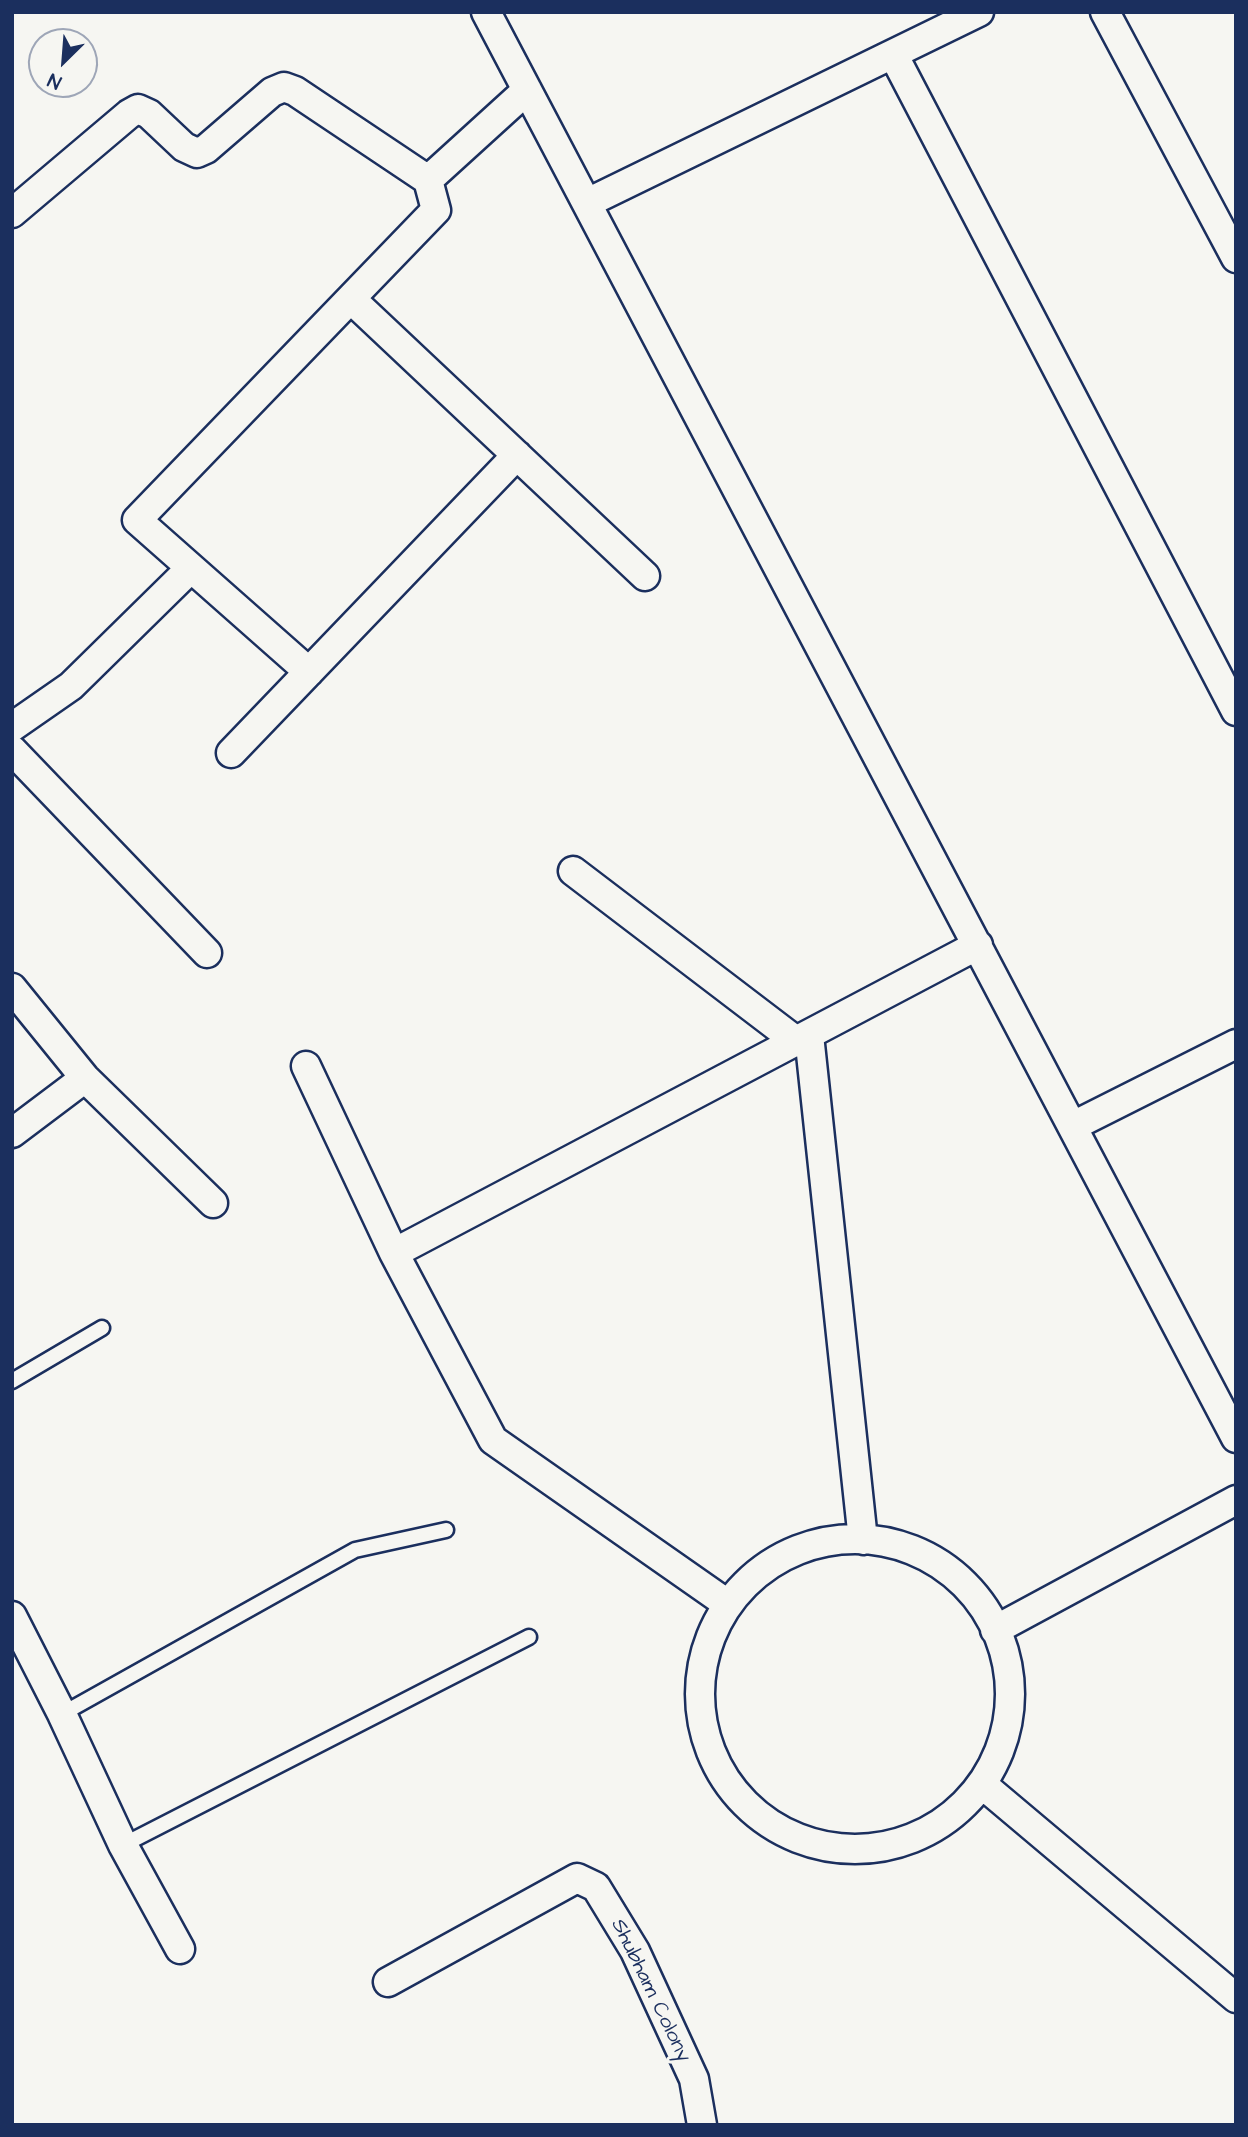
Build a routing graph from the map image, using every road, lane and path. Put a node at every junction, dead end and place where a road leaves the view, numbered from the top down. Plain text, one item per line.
1 (485, 12) edge
2 (979, 12) edge
3 (1105, 12) edge
4 (893, 54) junction
5 (527, 90) junction
6 (428, 180) junction
7 (587, 203) junction
8 (12, 214) edge
9 (1236, 258) edge
10 (351, 299) junction
11 (517, 455) junction
12 (191, 568) junction
13 (645, 576) dead end
14 (309, 672) junction
15 (1236, 711) edge
16 (12, 727) edge
17 (12, 750) edge
18 (231, 753) dead end
19 (573, 871) dead end
20 (978, 945) junction
21 (207, 953) dead end
22 (12, 988) edge
23 (803, 1038) junction
24 (1236, 1044) edge
25 (306, 1066) dead end
26 (85, 1078) junction
27 (1073, 1126) junction
28 (12, 1133) edge
29 (213, 1203) dead end
30 (394, 1253) junction
31 (102, 1328) dead end
32 (12, 1381) edge
33 (1236, 1438) edge
34 (1236, 1500) edge
35 (446, 1531) dead end
36 (863, 1540) junction
37 (726, 1603) junction
38 (12, 1616) edge
39 (995, 1630) junction
40 (529, 1637) dead end
41 (62, 1714) junction
42 (983, 1785) junction
43 (123, 1845) junction
44 (180, 1949) dead end
45 (388, 1982) dead end
46 (1236, 1998) edge
47 (702, 2125) edge

1 - 5 street
2 - 4 street
3 - 9 street
4 - 7 street
4 - 15 street
5 - 6 street
5 - 7 street
6 - 8 street
6 - 10 street
7 - 20 street
10 - 11 street
10 - 12 street
11 - 13 street
11 - 14 street
12 - 14 street
12 - 16 street
14 - 18 street
17 - 21 street
19 - 23 street
20 - 23 street
20 - 27 street
22 - 26 street
23 - 30 street
23 - 36 street
24 - 27 street
25 - 30 street
26 - 28 street
26 - 29 street
27 - 33 street
30 - 37 street
31 - 32 lane
34 - 39 street
35 - 41 lane
36 - 37 street
36 - 39 street
37 - 42 street
38 - 41 street
39 - 42 street
40 - 43 lane
41 - 43 street
42 - 46 street
43 - 44 street
45 - 47 street, Shubham Colony

